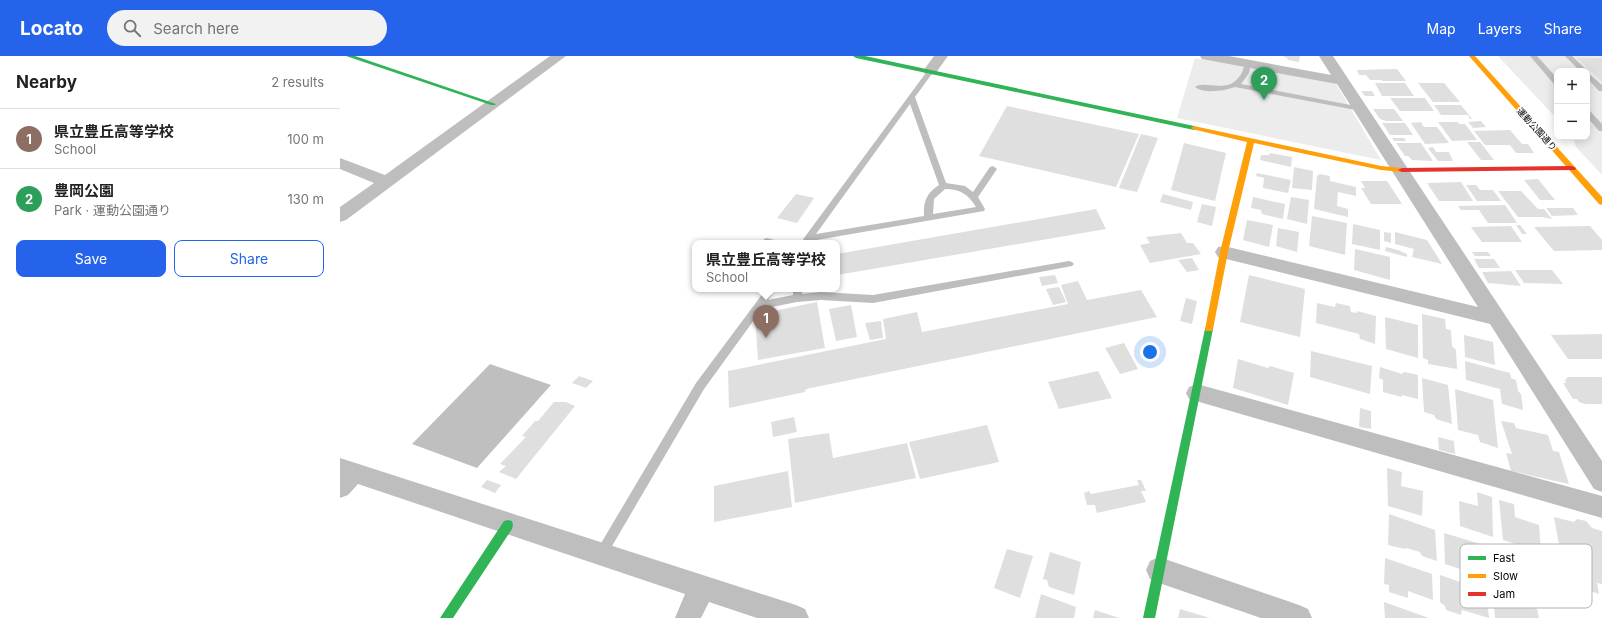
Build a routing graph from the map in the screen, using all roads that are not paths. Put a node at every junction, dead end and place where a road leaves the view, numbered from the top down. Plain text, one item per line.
1 (349, 56) edge
2 (559, 56) edge
3 (856, 56) edge
4 (941, 56) edge
5 (1207, 56) edge
6 (1326, 56) edge
7 (1472, 56) edge
8 (1533, 56) edge
9 (1568, 56) edge
10 (1248, 64) junction
11 (1581, 68) edge
12 (930, 72) junction
13 (1590, 77) edge
14 (1554, 79) edge
15 (1342, 81) junction
16 (1236, 85) junction
17 (1199, 88) dead end
18 (1602, 89) edge
19 (911, 97) junction
20 (493, 104) junction
21 (1361, 109) junction
22 (1590, 116) edge
23 (1602, 129) edge
24 (1251, 140) junction
25 (340, 163) edge
26 (1572, 168) junction
27 (993, 169) dead end
28 (1401, 170) junction
29 (387, 182) junction
30 (943, 186) junction
31 (974, 197) junction
32 (1602, 202) edge
33 (340, 216) edge
34 (929, 218) junction
35 (807, 240) edge
36 (1224, 252) junction
37 (1069, 264) dead end
38 (769, 292) edge
39 (798, 293) edge
40 (758, 306) junction
41 (1498, 319) junction
42 (1197, 393) junction
43 (345, 476) edge
44 (1602, 481) edge
45 (1602, 507) edge
46 (508, 525) junction
47 (601, 554) junction
48 (1159, 570) junction
49 (702, 587) junction
50 (446, 618) edge
51 (688, 618) edge
52 (796, 618) edge
53 (1149, 618) edge
54 (1299, 618) edge

1 - 20 street
2 - 20 street
3 - 12 street
4 - 12 street
5 - 10 street
6 - 15 street
7 - 26 street, 運動公園通り
8 - 14 lane
9 - 11 lane
10 - 15 street
10 - 16 lane
12 - 19 lane
12 - 24 street
13 - 18 lane
15 - 21 street
16 - 17 lane
16 - 21 lane
19 - 30 lane
19 - 35 lane
20 - 29 street
21 - 28 street
22 - 23 lane
24 - 28 street
24 - 36 street
25 - 29 street
26 - 28 street
26 - 32 street, 運動公園通り
27 - 31 lane
28 - 41 street
29 - 33 street
30 - 31 lane
30 - 34 lane
31 - 34 lane
34 - 35 lane
36 - 41 street
36 - 42 street
37 - 39 lane
38 - 40 lane
39 - 40 lane
40 - 47 lane
41 - 44 street
42 - 45 street
42 - 48 street
43 - 46 street
46 - 47 street
46 - 50 street
47 - 49 street
48 - 53 street
48 - 54 street
49 - 51 street
49 - 52 street

